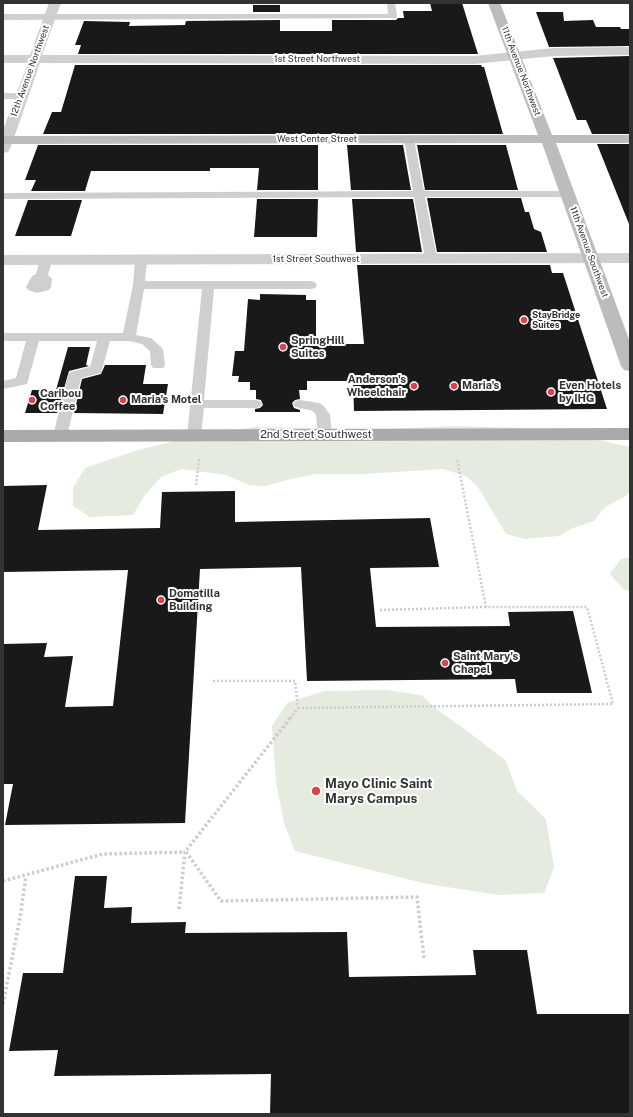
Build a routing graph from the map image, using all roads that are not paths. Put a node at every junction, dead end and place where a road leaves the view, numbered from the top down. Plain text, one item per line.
1 (55, 3) edge
2 (391, 3) edge
3 (494, 3) edge
4 (3, 17) edge
5 (50, 17) junction
6 (630, 51) edge
7 (514, 55) junction
8 (3, 59) edge
9 (34, 59) junction
10 (3, 96) edge
11 (22, 96) junction
12 (409, 139) junction
13 (547, 139) junction
14 (630, 139) edge
15 (4, 143) edge
16 (419, 194) junction
17 (568, 194) junction
18 (3, 196) edge
19 (431, 258) junction
20 (591, 258) junction
21 (630, 258) edge
22 (3, 260) edge
23 (46, 260) junction
24 (142, 260) junction
25 (138, 285) junction
26 (208, 285) junction
27 (311, 285) dead end
28 (37, 290) dead end
29 (3, 338) edge
30 (34, 338) junction
31 (104, 338) junction
32 (129, 338) junction
33 (158, 365) dead end
34 (630, 366) edge
35 (3, 385) edge
36 (197, 404) junction
37 (256, 404) dead end
38 (300, 404) dead end
39 (630, 434) edge
40 (325, 435) junction
41 (3, 436) edge
42 (60, 436) junction
43 (194, 436) junction

1 - 5 street, 12th Avenue Northwest
2 - 5 lane
3 - 7 main road, 11th Avenue Northwest
4 - 5 lane
5 - 9 street, 12th Avenue Northwest
6 - 7 street, 1st Street Northwest
7 - 9 street, 1st Street Northwest
7 - 13 main road, 11th Avenue Northwest
8 - 9 street, 1st Street Northwest
9 - 11 street, 12th Avenue Northwest
10 - 11 lane
11 - 15 street, 12th Avenue Northwest
12 - 13 main road, West Center Street
12 - 15 main road, West Center Street
12 - 16 lane
13 - 14 main road, West Center Street
13 - 17 main road, 11th Avenue Southwest
16 - 17 lane
16 - 18 lane
16 - 19 lane
17 - 20 main road, 11th Avenue Southwest
19 - 20 street, 1st Street Southwest
19 - 24 street, 1st Street Southwest
20 - 21 street, 1st Street Southwest
20 - 34 main road, 11th Avenue Southwest
22 - 23 street, 1st Street Southwest
23 - 24 street, 1st Street Southwest
23 - 28 lane
24 - 25 lane
25 - 26 lane
25 - 32 lane
26 - 27 lane
26 - 36 lane
29 - 30 lane
30 - 31 lane
30 - 35 lane
31 - 32 lane
31 - 42 lane
32 - 33 lane
36 - 37 lane
36 - 43 lane
38 - 40 lane
39 - 40 main road, 2nd Street Southwest
40 - 43 main road, 2nd Street Southwest
41 - 42 main road, 2nd Street Southwest
42 - 43 main road, 2nd Street Southwest

